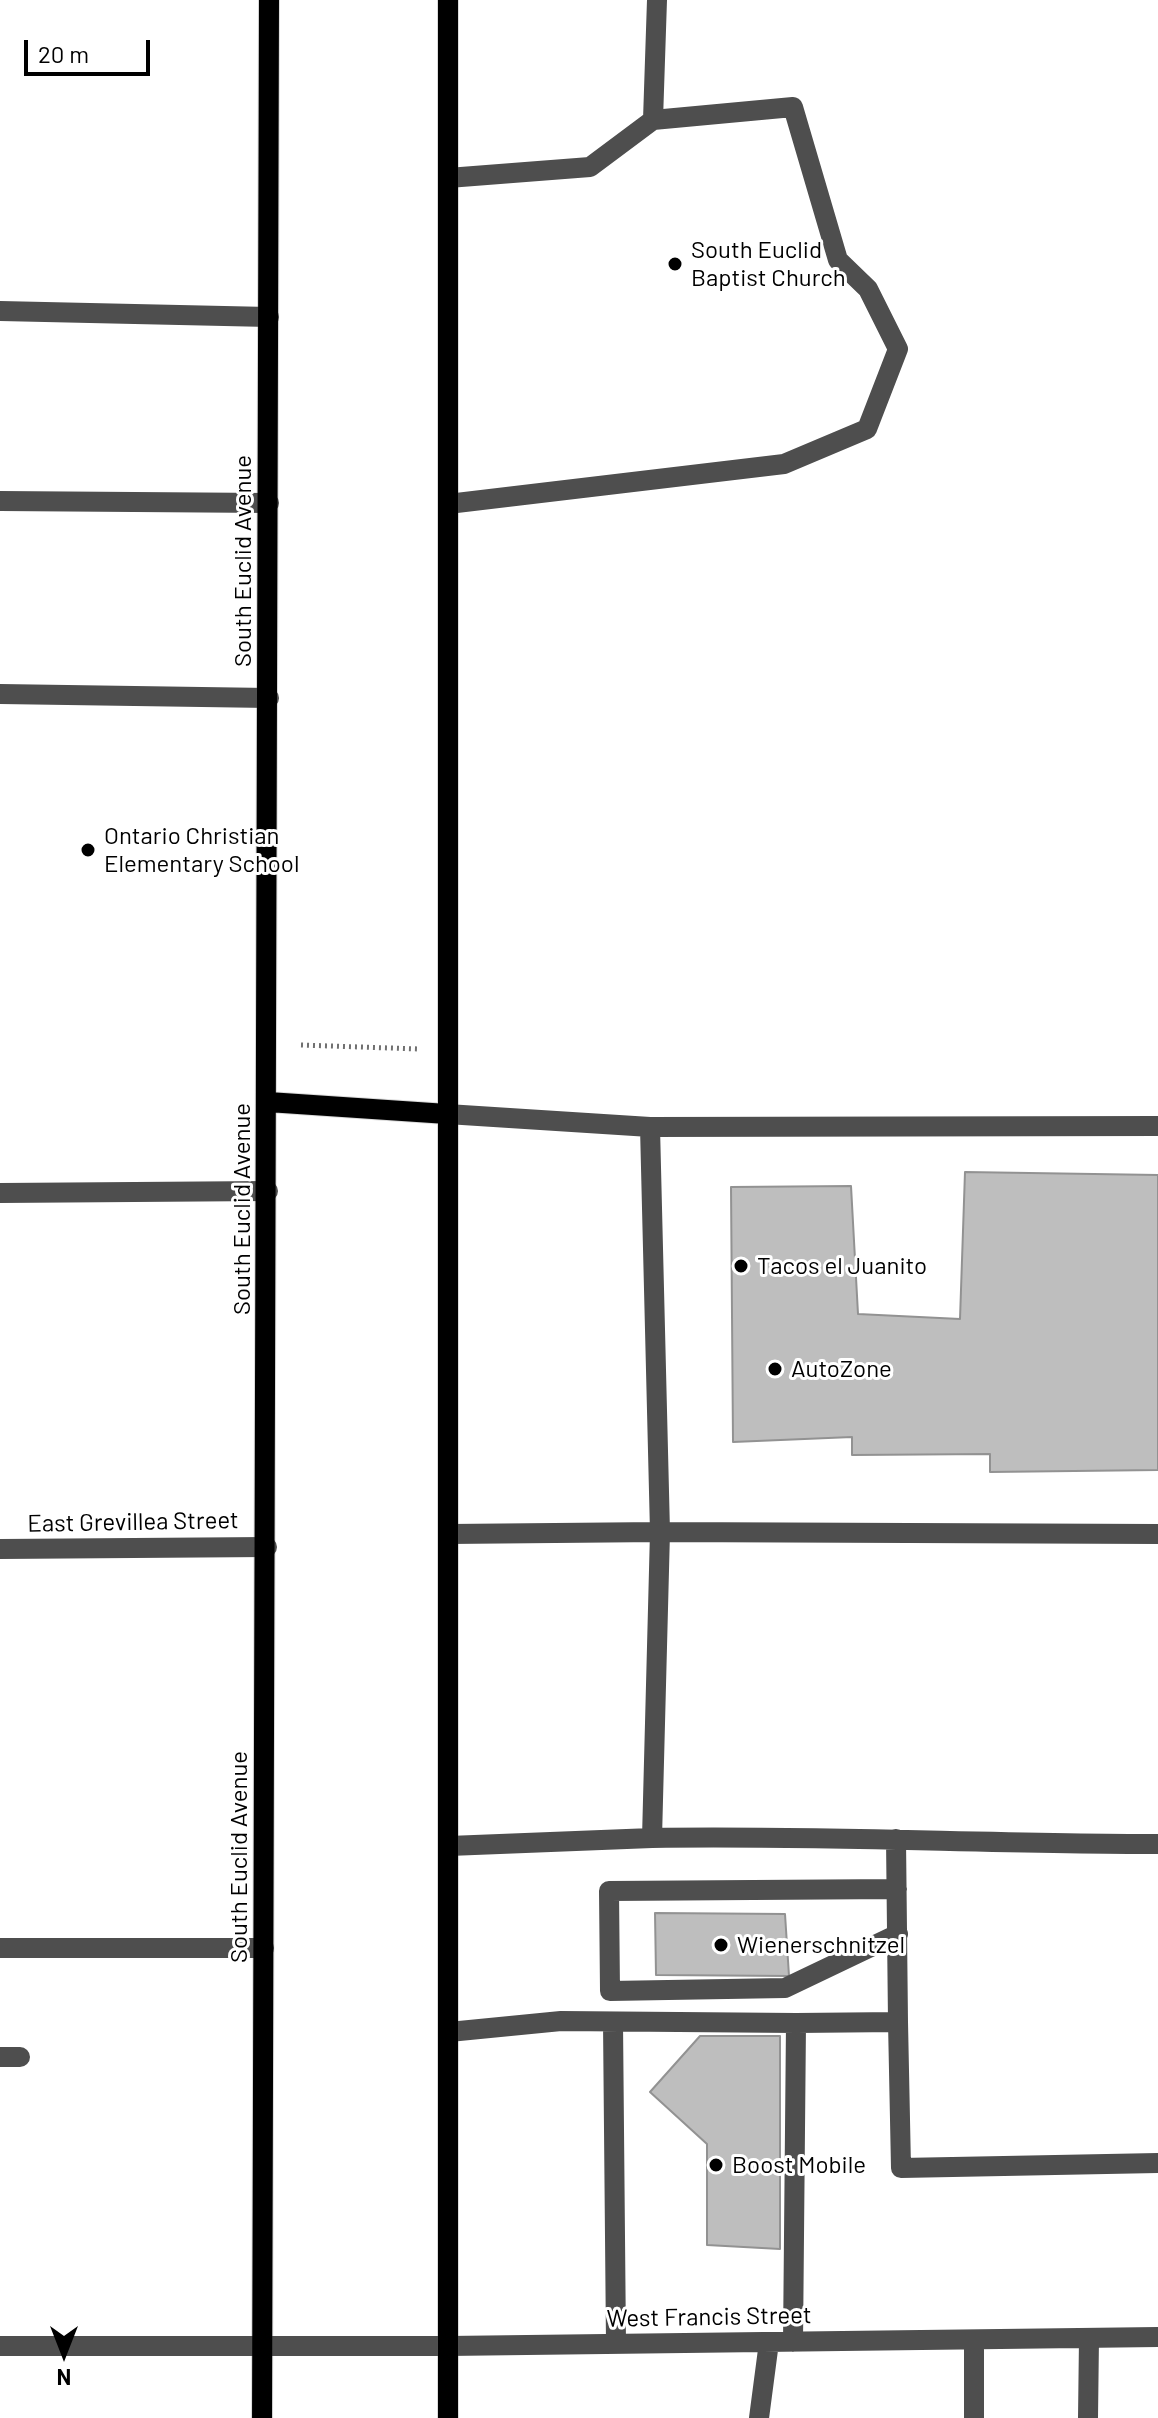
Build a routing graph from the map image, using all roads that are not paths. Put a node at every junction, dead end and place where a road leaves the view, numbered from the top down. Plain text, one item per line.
1 (269, 0) edge
2 (448, 0) edge
3 (657, 0) edge
4 (653, 120) junction
5 (448, 178) junction
6 (0, 311) edge
7 (269, 317) junction
8 (0, 501) edge
9 (269, 503) junction
10 (448, 504) junction
11 (0, 694) edge
12 (269, 698) junction
13 (268, 1102) junction
14 (447, 1114) junction
15 (1158, 1126) edge
16 (650, 1127) junction
17 (268, 1191) junction
18 (0, 1193) edge
19 (660, 1532) junction
20 (449, 1534) junction
21 (1158, 1534) edge
22 (267, 1547) junction
23 (0, 1549) edge
24 (652, 1838) junction
25 (896, 1839) junction
26 (1158, 1844) edge
27 (449, 1846) junction
28 (897, 1889) junction
29 (898, 1934) junction
30 (0, 1948) edge
31 (264, 1948) junction
32 (613, 2022) junction
33 (898, 2022) junction
34 (796, 2023) junction
35 (449, 2032) junction
36 (1158, 2163) edge
37 (1158, 2337) edge
38 (1089, 2338) junction
39 (974, 2340) junction
40 (769, 2342) junction
41 (793, 2342) junction
42 (261, 2344) junction
43 (616, 2344) junction
44 (0, 2346) edge
45 (448, 2346) junction
46 (262, 2418) edge
47 (448, 2418) edge
48 (759, 2418) edge
49 (974, 2418) edge
50 (1088, 2418) edge

1 - 7 main road, South Euclid Avenue
2 - 5 main road
3 - 4 street
4 - 5 street
4 - 10 street
5 - 10 main road
6 - 7 street
7 - 9 main road, South Euclid Avenue
8 - 9 street
9 - 12 main road, South Euclid Avenue
10 - 14 main road
11 - 12 street
12 - 13 main road, South Euclid Avenue
13 - 14 main road
13 - 17 main road, South Euclid Avenue
14 - 16 street
14 - 20 main road
15 - 16 street
16 - 19 street
17 - 18 street
17 - 22 main road, South Euclid Avenue
19 - 20 street
19 - 21 street
19 - 24 street
20 - 27 main road
22 - 23 street, East Grevillea Street
22 - 31 main road, South Euclid Avenue
24 - 25 street
24 - 27 street
25 - 26 street
25 - 28 street
27 - 35 main road
28 - 29 street
28 - 29 street
29 - 33 street
30 - 31 street
31 - 42 main road, South Euclid Avenue
32 - 34 street
32 - 35 street
32 - 43 street
33 - 34 street
33 - 36 street
34 - 41 street
35 - 45 main road
37 - 38 street, West Francis Street
38 - 39 street, West Francis Street
38 - 50 street
39 - 41 street, West Francis Street
39 - 49 street
40 - 41 street, West Francis Street
40 - 43 street, West Francis Street
40 - 48 street
42 - 44 street, West Francis Street
42 - 45 street, West Francis Street
42 - 46 main road, South Euclid Avenue
43 - 45 street, West Francis Street
45 - 47 main road

